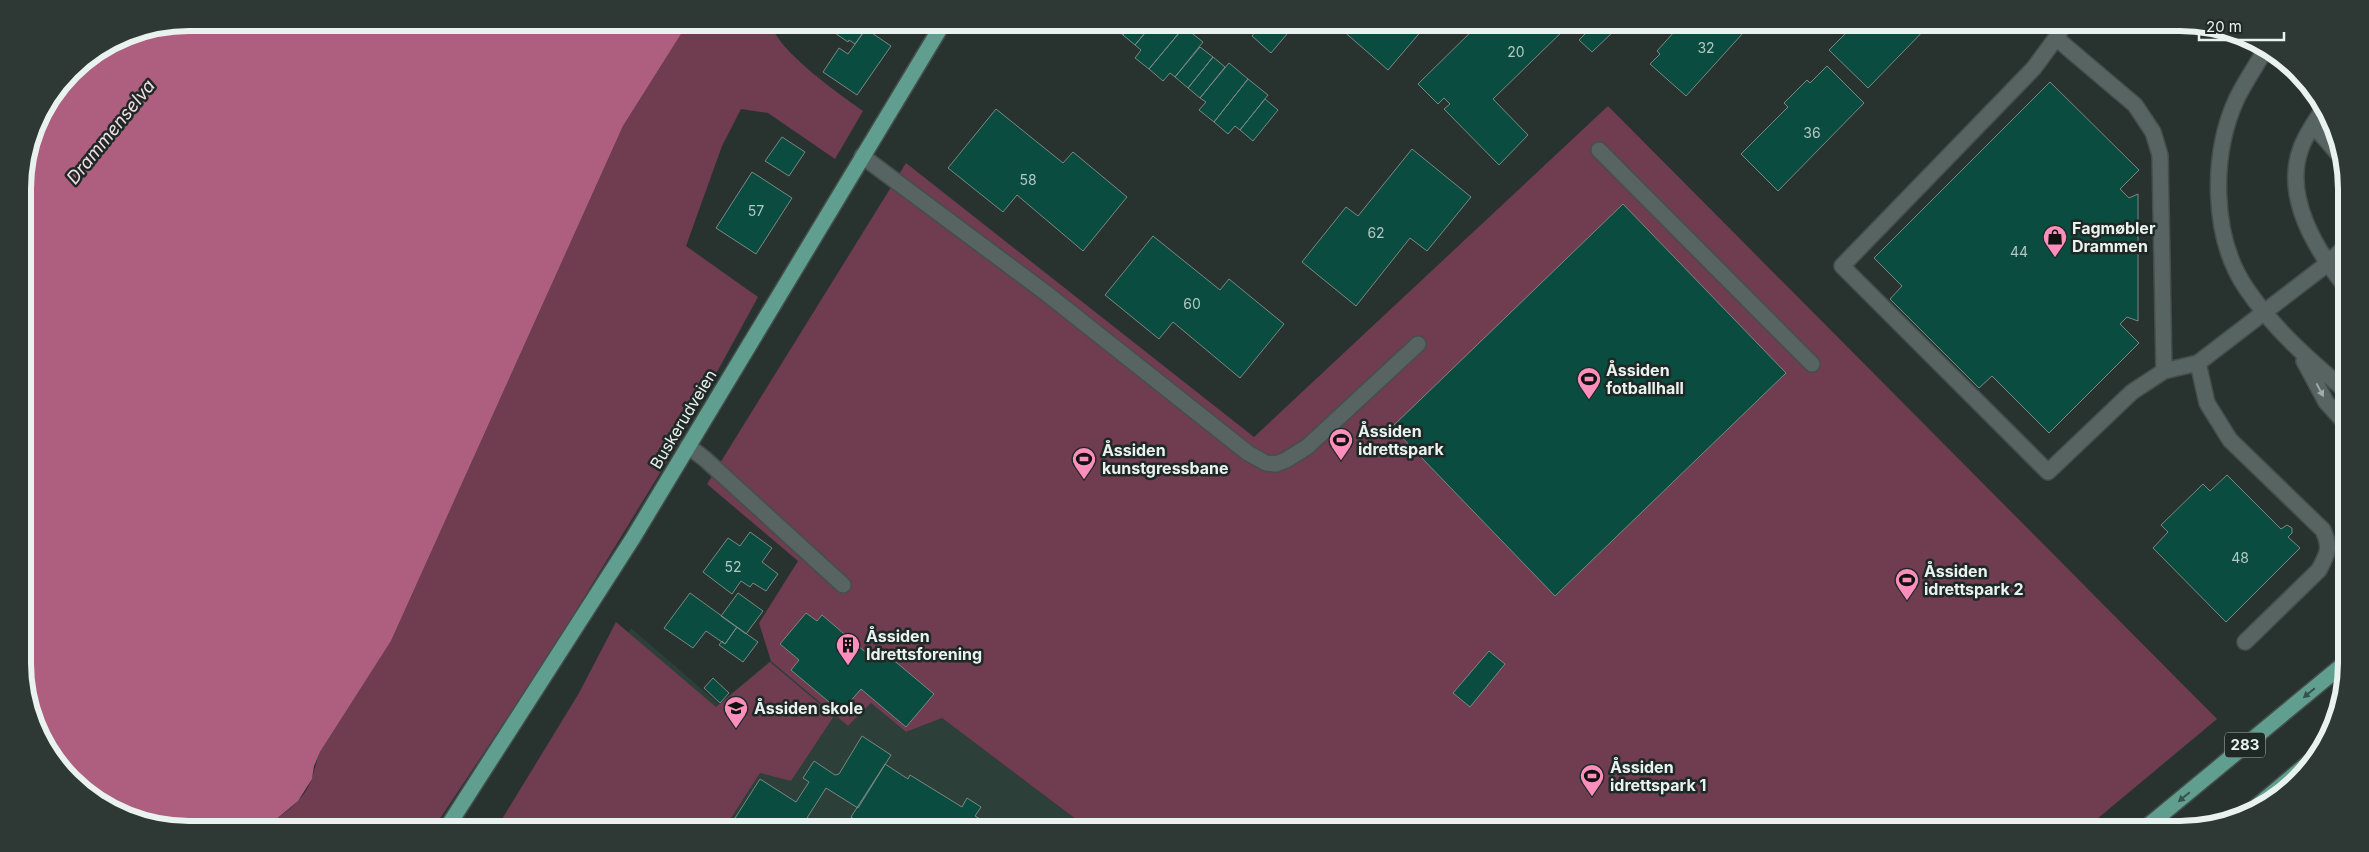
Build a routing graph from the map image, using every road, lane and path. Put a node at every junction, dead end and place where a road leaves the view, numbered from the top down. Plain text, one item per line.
1 (938, 31) edge
2 (2060, 31) edge
3 (2056, 38) junction
4 (2262, 55) edge
5 (2319, 116) edge
6 (2313, 125) junction
7 (2331, 146) edge
8 (1599, 150) dead end
9 (862, 156) junction
10 (2338, 254) edge
11 (2327, 264) junction
12 (2338, 277) edge
13 (2264, 312) junction
14 (1418, 344) dead end
15 (2300, 353) junction
16 (2198, 363) junction
17 (1812, 364) dead end
18 (2164, 371) junction
19 (2338, 384) edge
20 (2338, 415) edge
21 (688, 446) junction
22 (843, 585) dead end
23 (2245, 642) dead end
24 (2337, 669) edge
25 (2155, 820) edge
26 (452, 821) edge

1 - 9 main road, Buskerudveien
2 - 3 street
3 - 18 street
3 - 18 street
4 - 13 street
5 - 6 street
6 - 7 street
6 - 11 street
8 - 17 street
9 - 14 street
9 - 21 main road, Buskerudveien
10 - 11 street
11 - 12 street
11 - 13 street
13 - 15 street
13 - 16 street
15 - 19 street
15 -> 20 street
16 - 18 street
16 - 23 street
21 - 22 street
21 - 26 main road, Buskerudveien
24 -> 25 main road, 283

